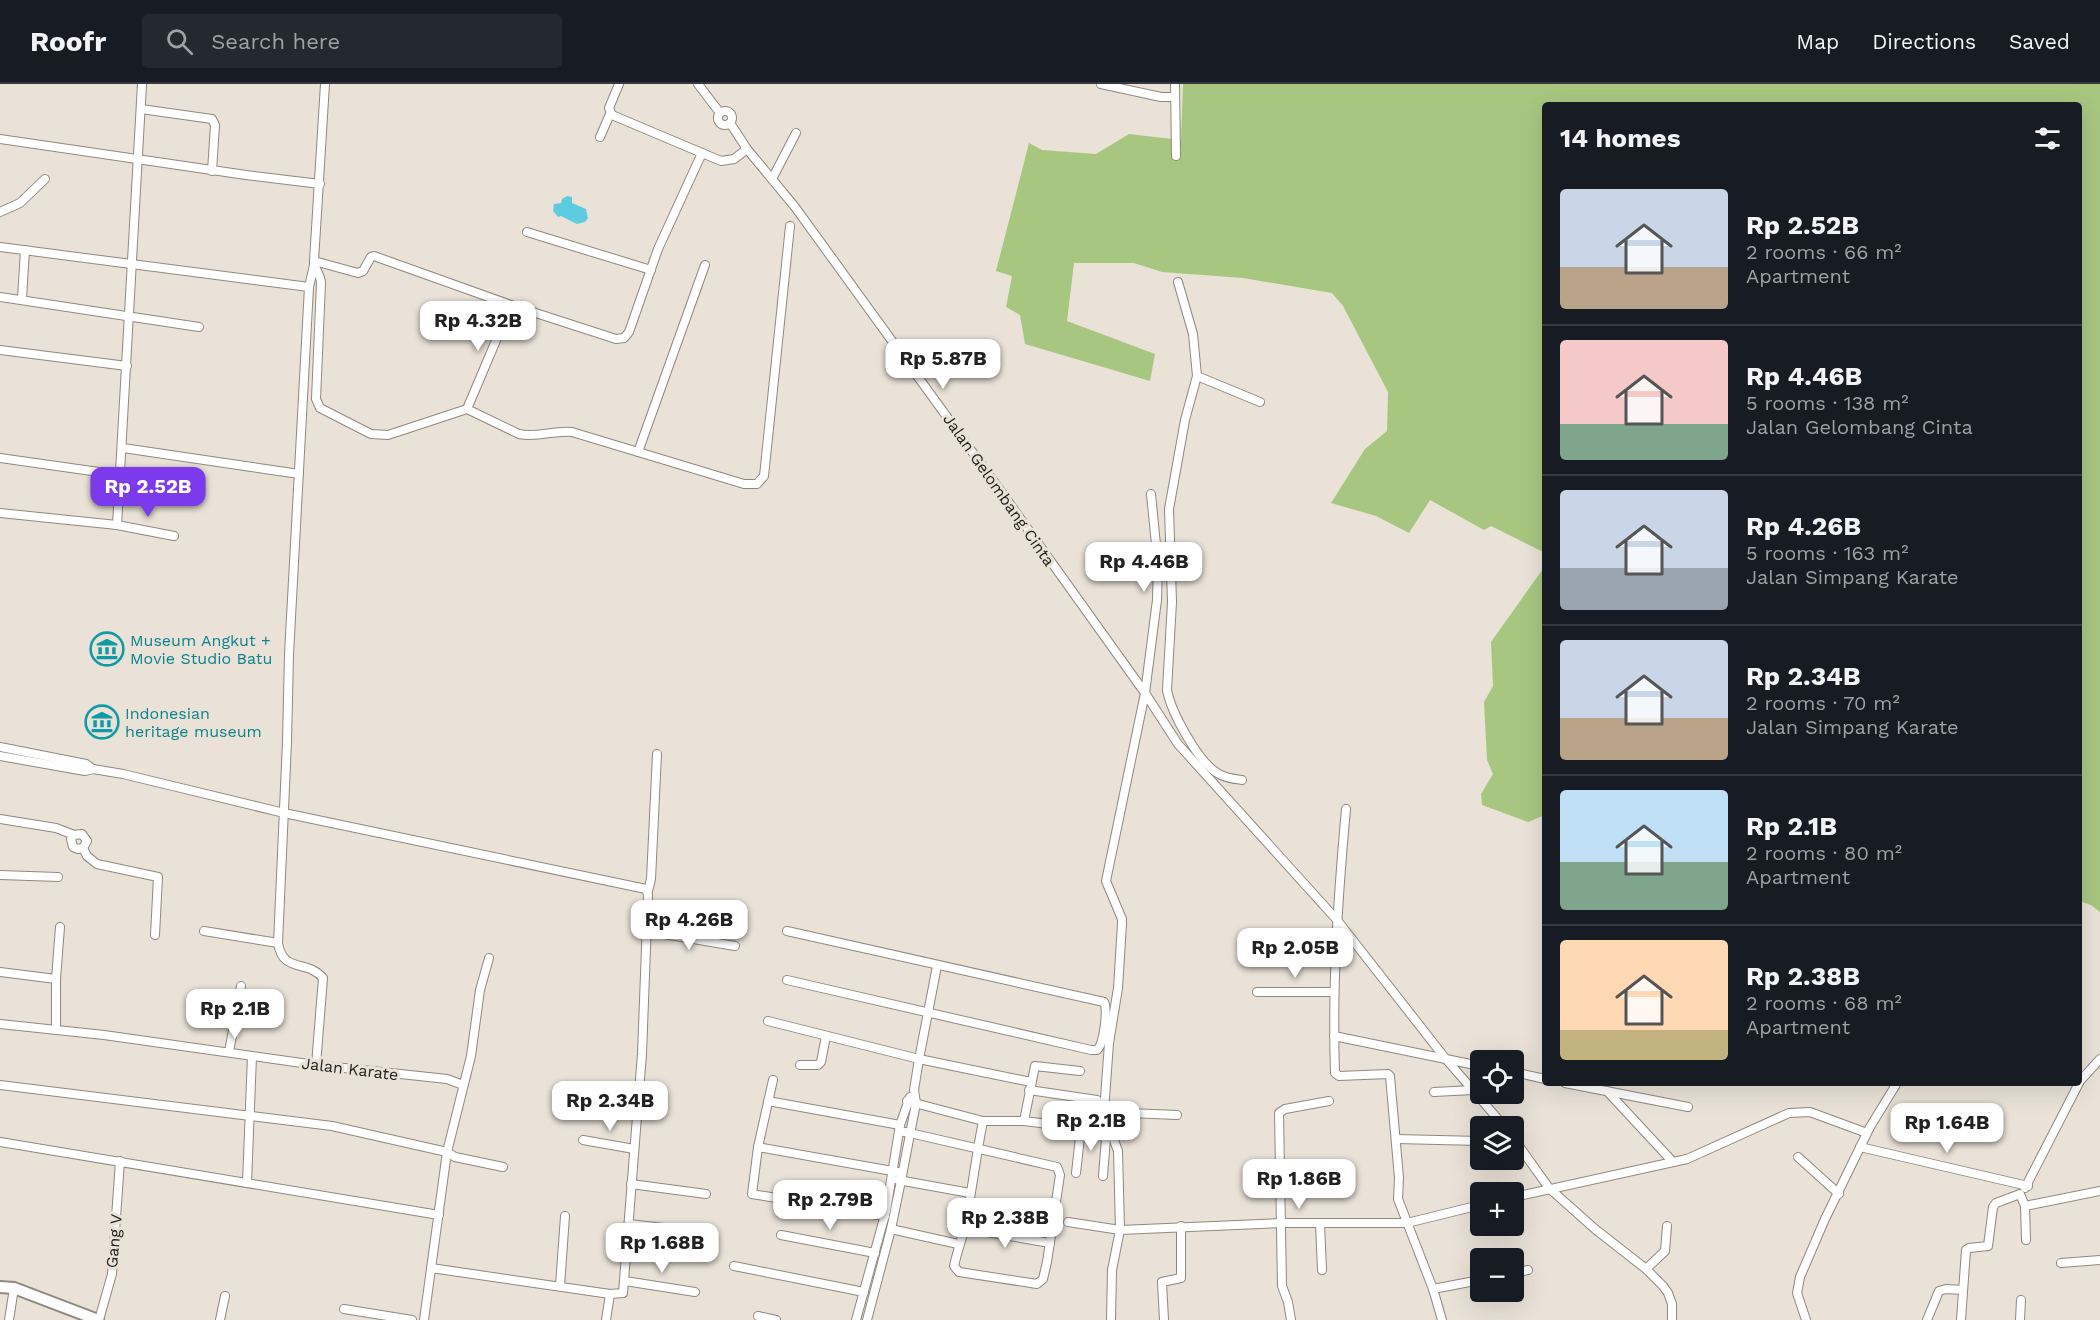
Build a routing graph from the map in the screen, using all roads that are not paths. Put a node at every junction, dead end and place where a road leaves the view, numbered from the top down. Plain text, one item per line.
1 (142, 84) edge
2 (325, 84) edge
3 (620, 84) edge
4 (698, 84) edge
5 (1101, 84) edge
6 (1174, 84) edge
7 (1175, 97) junction
8 (141, 109) junction
9 (610, 114) junction
10 (796, 133) dead end
11 (600, 137) dead end
12 (0, 139) edge
13 (747, 149) junction
14 (702, 153) junction
15 (1176, 156) dead end
16 (138, 159) junction
17 (212, 171) junction
18 (45, 179) dead end
19 (772, 179) junction
20 (320, 184) junction
21 (0, 212) edge
22 (790, 226) dead end
23 (527, 232) dead end
24 (0, 247) edge
25 (25, 250) junction
26 (131, 263) junction
27 (315, 263) junction
28 (705, 265) dead end
29 (651, 270) junction
30 (1178, 282) dead end
31 (309, 287) junction
32 (0, 297) edge
33 (22, 299) junction
34 (511, 304) junction
35 (129, 316) junction
36 (199, 327) dead end
37 (0, 350) edge
38 (127, 366) junction
39 (1197, 376) junction
40 (1260, 402) dead end
41 (467, 409) junction
42 (123, 448) junction
43 (638, 452) junction
44 (0, 458) edge
45 (299, 474) junction
46 (120, 475) junction
47 (1151, 494) dead end
48 (0, 513) edge
49 (117, 525) junction
50 (174, 536) dead end
51 (1145, 693) junction
52 (0, 747) edge
53 (657, 754) dead end
54 (0, 756) edge
55 (93, 769) junction
56 (1242, 780) dead end
57 (1346, 808) dead end
58 (284, 813) junction
59 (0, 819) edge
60 (0, 875) edge
61 (58, 877) dead end
62 (648, 893) junction
63 (1336, 920) junction
64 (60, 927) dead end
65 (204, 931) dead end
66 (646, 931) junction
67 (787, 931) dead end
68 (155, 935) dead end
69 (278, 943) junction
70 (735, 946) dead end
71 (489, 958) dead end
72 (937, 966) junction
73 (0, 972) edge
74 (56, 979) junction
75 (787, 980) dead end
76 (241, 986) dead end
77 (1257, 992) dead end
78 (1334, 992) junction
79 (927, 1014) junction
80 (768, 1021) dead end
81 (0, 1024) edge
82 (56, 1030) junction
83 (826, 1036) junction
84 (1334, 1036) junction
85 (229, 1052) junction
86 (252, 1056) junction
87 (1444, 1058) junction
88 (919, 1059) junction
89 (2100, 1059) edge
90 (1470, 1064) edge
91 (316, 1065) junction
92 (800, 1065) dead end
93 (1080, 1071) dead end
94 (1524, 1074) edge
95 (1542, 1078) edge
96 (773, 1080) dead end
97 (2082, 1080) edge
98 (0, 1085) edge
99 (463, 1085) junction
100 (1030, 1086) junction
101 (1581, 1086) edge
102 (1895, 1086) edge
103 (2078, 1086) edge
104 (1470, 1087) edge
105 (914, 1090) junction
106 (1470, 1090) edge
107 (1607, 1091) junction
108 (1434, 1092) dead end
109 (1097, 1100) dead end
110 (768, 1101) junction
111 (907, 1101) junction
112 (1329, 1101) dead end
113 (916, 1103) junction
114 (1485, 1104) edge
115 (1688, 1107) dead end
116 (1104, 1112) junction
117 (249, 1115) junction
118 (1177, 1115) dead end
119 (1495, 1116) edge
120 (983, 1121) junction
121 (1024, 1121) junction
122 (900, 1128) junction
123 (1081, 1128) junction
124 (910, 1133) junction
125 (1867, 1133) junction
126 (1396, 1139) junction
127 (583, 1140) dead end
128 (1470, 1141) edge
129 (0, 1142) edge
130 (758, 1147) junction
131 (1860, 1147) junction
132 (634, 1149) junction
133 (978, 1149) junction
134 (447, 1152) junction
135 (1524, 1154) edge
136 (1797, 1157) dead end
137 (120, 1161) junction
138 (1672, 1161) junction
139 (503, 1167) dead end
140 (1076, 1173) dead end
141 (892, 1175) junction
142 (1103, 1176) dead end
143 (902, 1177) junction
144 (247, 1183) junction
145 (631, 1184) junction
146 (2028, 1186) junction
147 (1549, 1188) junction
148 (2100, 1191) edge
149 (970, 1193) junction
150 (706, 1194) dead end
151 (1524, 1194) edge
152 (1839, 1194) junction
153 (2020, 1194) junction
154 (968, 1203) junction
155 (2025, 1206) junction
156 (1470, 1207) edge
157 (439, 1215) junction
158 (565, 1215) dead end
159 (885, 1216) junction
160 (1054, 1218) junction
161 (1068, 1222) dead end
162 (1281, 1223) junction
163 (1320, 1223) junction
164 (1407, 1223) junction
165 (629, 1224) junction
166 (1181, 1226) junction
167 (1667, 1226) dead end
168 (964, 1228) junction
169 (891, 1229) junction
170 (1120, 1230) junction
171 (707, 1233) dead end
172 (781, 1235) dead end
173 (2026, 1240) dead end
174 (958, 1244) junction
175 (1050, 1244) junction
176 (874, 1254) junction
177 (883, 1259) junction
178 (2100, 1260) edge
179 (2061, 1263) dead end
180 (735, 1266) dead end
181 (432, 1268) junction
182 (1322, 1269) dead end
183 (1646, 1269) junction
184 (1528, 1270) dead end
185 (1524, 1271) edge
186 (625, 1281) junction
187 (1470, 1282) edge
188 (560, 1286) junction
189 (0, 1287) edge
190 (14, 1288) junction
191 (1433, 1289) junction
192 (1963, 1290) junction
193 (695, 1292) dead end
194 (864, 1292) junction
195 (610, 1294) junction
196 (225, 1296) dead end
197 (2021, 1300) dead end
198 (344, 1309) dead end
199 (758, 1316) dead end
200 (86, 1318) edge
201 (9, 1320) edge
202 (99, 1320) edge
203 (220, 1320) edge
204 (412, 1320) edge
205 (424, 1320) edge
206 (606, 1320) edge
207 (776, 1320) edge
208 (856, 1320) edge
209 (867, 1320) edge
210 (1111, 1320) edge
211 (1164, 1320) edge
212 (1291, 1320) edge
213 (1442, 1320) edge
214 (1672, 1320) edge
215 (1806, 1320) edge
216 (1927, 1320) edge
217 (1961, 1320) edge
218 (2020, 1320) edge

1 - 8 street
2 - 20 street
3 - 9 street
4 - 13 street, Jalan Gelombang Cinta
5 - 7 street
6 - 7 street
7 - 15 street
8 - 16 street
8 - 17 street
9 - 11 street
9 - 14 street
10 - 19 street
12 - 16 street
13 - 14 street
13 - 19 street, Jalan Gelombang Cinta
14 - 29 street
16 - 17 street
16 - 26 street
17 - 20 street
18 - 21 street
19 - 51 street, Jalan Gelombang Cinta
20 - 27 street
22 - 43 street
23 - 29 street
24 - 25 street
25 - 26 street
25 - 33 street
26 - 31 street
26 - 35 street
27 - 31 street
27 - 34 street
27 - 41 street
28 - 43 street
29 - 34 street
30 - 39 street
31 - 45 street
32 - 33 street
33 - 35 street
34 - 41 street
35 - 36 street
35 - 38 street
37 - 38 street
38 - 42 street
39 - 40 street
39 - 56 street
41 - 43 street
42 - 45 street
42 - 46 street
44 - 46 street
45 - 58 street
46 - 49 street
47 - 51 street
48 - 49 street
49 - 50 street
51 - 63 street, Jalan Gelombang Cinta
51 - 116 street
52 - 55 street
53 - 62 street
54 - 55 street
55 - 58 street
57 - 63 street
58 - 62 street
58 - 69 street
59 - 68 street
60 - 61 street
62 - 66 street
63 - 78 street
63 - 87 street, Jalan Gelombang Cinta
64 - 74 street
65 - 69 street
66 - 70 street
66 - 132 street
67 - 72 street
69 - 91 street
71 - 99 street
72 - 79 street
72 - 79 street
73 - 74 street
74 - 82 street
75 - 79 street
76 - 85 street
77 - 78 street
78 - 84 street
79 - 88 street
80 - 83 street
81 - 82 street, Jalan Karate
82 - 85 street, Jalan Karate
83 - 88 street
83 - 92 street
84 - 87 street
84 - 126 street
85 - 86 street, Jalan Karate
86 - 91 street, Jalan Karate
86 - 117 street
87 - 90 street
87 - 104 street, Jalan Gelombang Cinta
88 - 100 street
88 - 105 street
89 - 97 street
91 - 99 street, Jalan Karate
93 - 100 street
94 - 95 street
96 - 110 street
98 - 117 street
99 - 134 street
100 - 109 street
100 - 121 street
101 - 107 street
102 - 125 street
103 - 146 street
105 - 111 street
105 - 113 street
106 - 108 street
107 - 115 street
107 - 138 street
110 - 122 street
110 - 130 street
111 - 113 street
111 - 122 street
112 - 162 street
113 - 120 street
113 - 124 street
114 - 119 street, Jalan Gelombang Cinta
116 - 118 street
116 - 170 street
117 - 134 street
117 - 144 street
120 - 121 street
120 - 133 street
121 - 123 street
122 - 124 street
122 - 141 street
123 - 140 street
123 - 142 street
124 - 133 street
124 - 143 street
125 - 131 street
125 - 138 street
126 - 128 street
126 - 164 street
127 - 132 street
129 - 137 street
130 - 141 street
130 - 159 street
131 - 146 street
131 - 152 street
132 - 145 street
133 - 149 street
133 - 160 street
134 - 139 street
134 - 157 street
135 - 147 street
136 - 152 street
137 - 144 street
137 - 202 street, Gang V
138 - 147 street
141 - 143 street
141 - 159 street
143 - 149 street
143 - 169 street
144 - 157 street
145 - 150 street
145 - 165 street
146 - 153 street
147 - 151 street
147 - 183 street
148 - 155 street
149 - 154 street
152 - 215 street
153 - 155 street
153 - 192 street
154 - 160 street
154 - 168 street
155 - 173 street
156 - 164 street
157 - 181 street
158 - 188 street
159 - 176 street
160 - 175 street
161 - 170 street
162 - 163 street
162 - 166 street
162 - 212 street
163 - 164 street
163 - 182 street
164 - 191 street
165 - 171 street
165 - 186 street
166 - 170 street
166 - 211 street
167 - 183 street
168 - 174 street
168 - 175 street
169 - 174 street
169 - 177 street
170 - 210 street
172 - 176 street
174 - 175 street
176 - 177 street
176 - 194 street
177 - 209 street
178 - 179 street
180 - 194 street
181 - 188 street
181 - 205 street
183 - 214 street
184 - 185 street
186 - 193 street
186 - 195 street
187 - 191 street
188 - 195 street
189 - 190 main road
190 - 200 main road
190 - 201 street
191 - 213 street
192 - 216 street
192 - 217 street
194 - 208 street
195 - 206 street
196 - 203 street
197 - 218 street
198 - 204 street
199 - 207 street
200 - 202 main road

